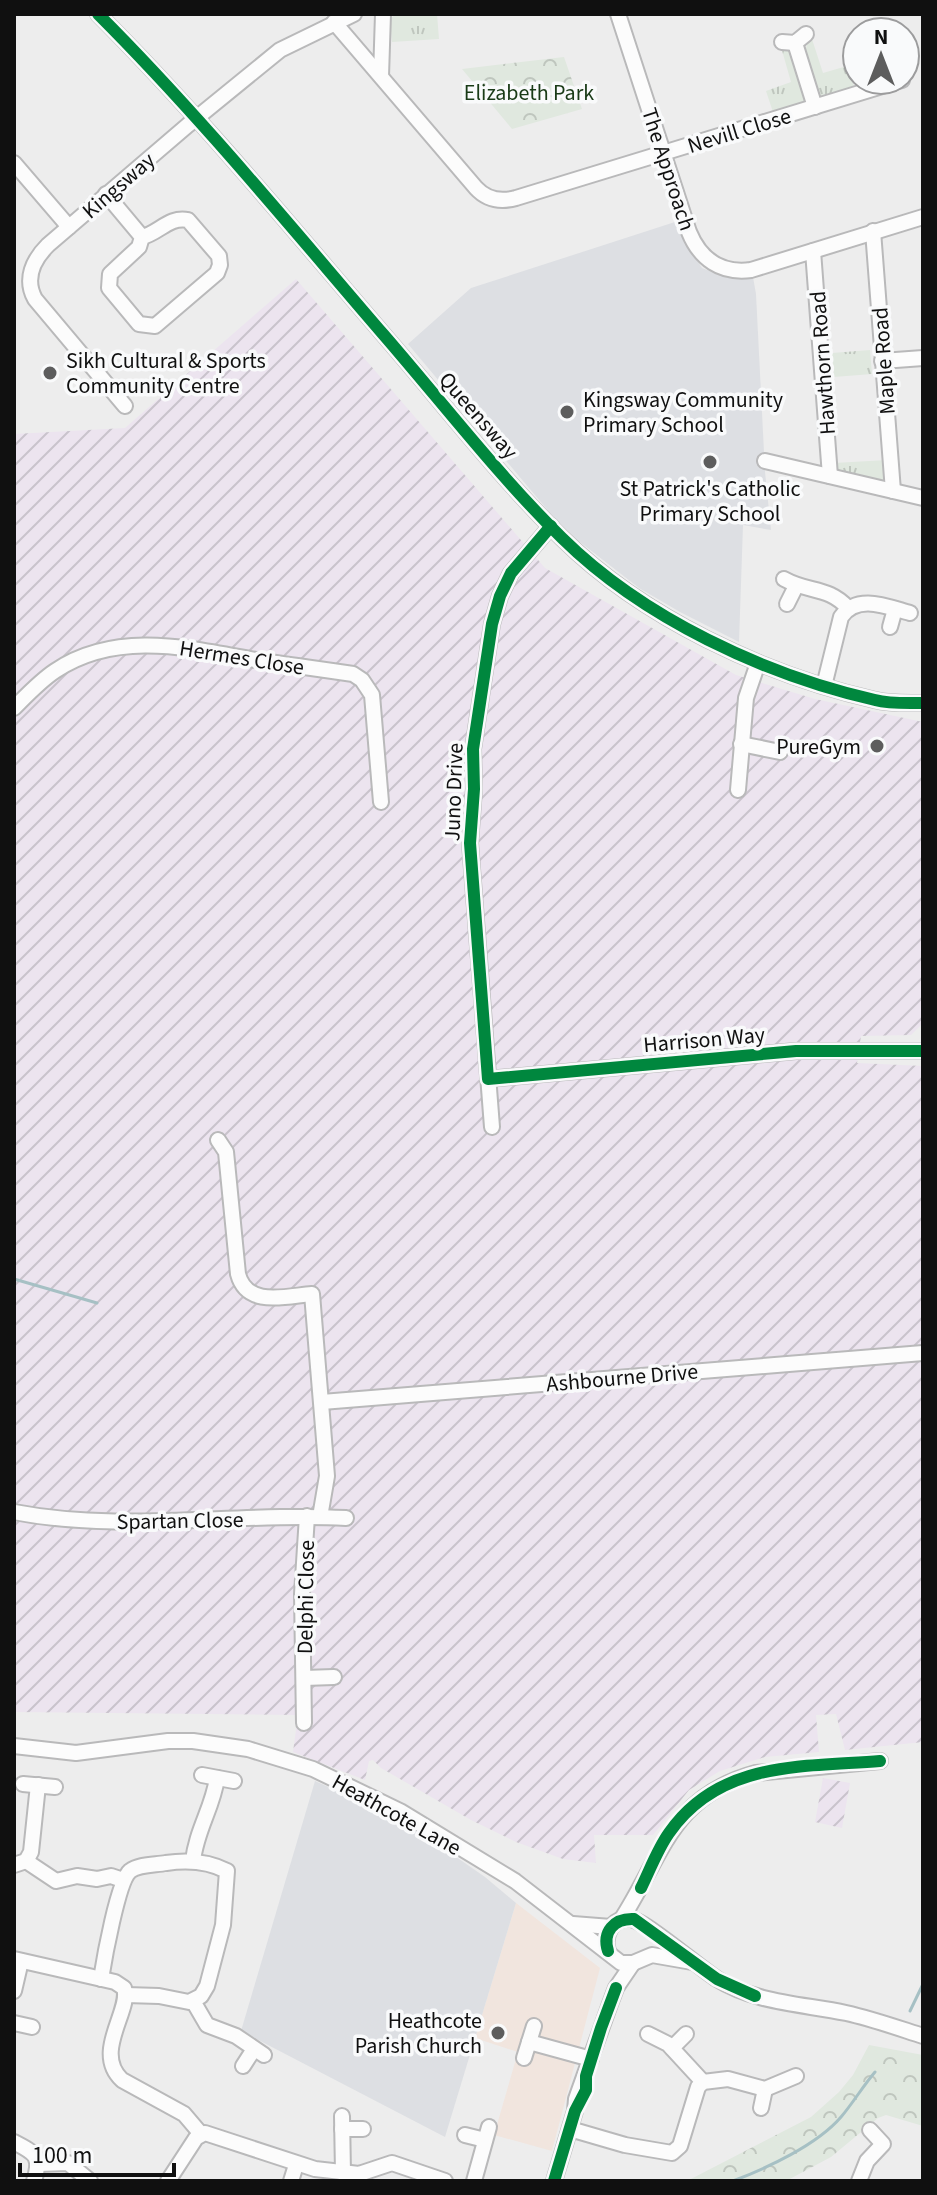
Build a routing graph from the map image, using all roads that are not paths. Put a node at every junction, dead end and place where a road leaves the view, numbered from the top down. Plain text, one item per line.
1 (98, 14) edge
2 (354, 14) edge
3 (383, 14) edge
4 (618, 14) edge
5 (334, 22) junction
6 (794, 40) dead end
7 (381, 76) junction
8 (856, 96) edge
9 (815, 107) junction
10 (196, 119) junction
11 (664, 153) junction
12 (14, 163) edge
13 (106, 194) junction
14 (923, 217) edge
15 (69, 227) junction
16 (873, 231) junction
17 (142, 237) junction
18 (813, 251) junction
19 (923, 358) edge
20 (882, 361) junction
21 (125, 406) dead end
22 (765, 461) dead end
23 (830, 476) junction
24 (893, 491) junction
25 (923, 498) edge
26 (551, 526) junction
27 (787, 604) dead end
28 (848, 608) junction
29 (895, 609) junction
30 (910, 613) dead end
31 (890, 627) dead end
32 (758, 663) junction
33 (824, 686) junction
34 (923, 703) edge
35 (14, 708) edge
36 (741, 744) junction
37 (780, 752) dead end
38 (738, 790) dead end
39 (381, 802) dead end
40 (923, 1051) edge
41 (488, 1079) junction
42 (492, 1127) dead end
43 (218, 1140) dead end
44 (923, 1353) edge
45 (322, 1402) junction
46 (14, 1512) edge
47 (313, 1516) junction
48 (346, 1518) dead end
49 (334, 1677) dead end
50 (304, 1678) junction
51 (304, 1723) dead end
52 (14, 1746) edge
53 (880, 1761) dead end
54 (202, 1775) dead end
55 (217, 1778) junction
56 (234, 1781) dead end
57 (55, 1787) dead end
58 (193, 1861) junction
59 (20, 1863) edge
60 (123, 1880) junction
61 (641, 1888) junction
62 (616, 1923) junction
63 (573, 1924) junction
64 (645, 1926) junction
65 (612, 1956) junction
66 (17, 1960) edge
67 (638, 1960) junction
68 (692, 1962) junction
69 (101, 1979) junction
70 (616, 1988) junction
71 (14, 1991) edge
72 (126, 1995) junction
73 (193, 2001) junction
74 (14, 2023) edge
75 (534, 2026) dead end
76 (32, 2027) dead end
77 (648, 2034) dead end
78 (686, 2034) dead end
79 (923, 2036) edge
80 (529, 2042) junction
81 (672, 2048) junction
82 (524, 2058) dead end
83 (591, 2059) junction
84 (243, 2066) dead end
85 (796, 2076) dead end
86 (703, 2082) junction
87 (765, 2089) junction
88 (761, 2108) dead end
89 (363, 2129) dead end
90 (570, 2129) junction
91 (870, 2130) dead end
92 (201, 2134) junction
93 (465, 2135) dead end
94 (14, 2142) edge
95 (39, 2164) junction
96 (296, 2165) junction
97 (343, 2173) junction
98 (439, 2180) edge
99 (34, 2181) edge
100 (90, 2181) edge
101 (168, 2181) edge
102 (291, 2181) edge
103 (474, 2181) edge
104 (554, 2181) edge
105 (859, 2181) edge

1 - 10 street, Queensway
2 - 5 street, Kingsway
3 - 7 street
4 - 11 street, The Approach
5 - 7 street, Nevill Close
5 - 10 street, Kingsway
6 - 9 street, Nevill Close
7 - 11 street, Nevill Close
8 - 9 street, Nevill Close
9 - 11 street, Nevill Close
10 - 13 street, Kingsway
10 - 26 street, Queensway
11 - 18 street, The Approach
12 - 15 street
13 - 15 street, Kingsway
13 - 17 street
14 - 16 street
15 - 21 street, Kingsway
16 - 18 street
16 - 20 street, Maple Road
17 - 17 street
18 - 23 street, Hawthorn Road
19 - 20 street
20 - 24 street, Maple Road
22 - 23 street
23 - 24 street
24 - 25 street
26 - 32 street, Queensway
26 - 41 street, Juno Drive
27 - 28 street
28 - 29 street
28 - 33 street
29 - 30 street
29 - 31 street
32 - 33 street, Queensway
32 - 36 street
33 - 34 street, Queensway
35 - 39 street, Hermes Close
36 - 37 street
36 - 38 street
40 - 41 street, Harrison Way
41 - 42 street, Juno Drive
43 - 45 street, Delphi Close
44 - 45 street, Ashbourne Drive
45 - 47 street, Delphi Close
46 - 47 street, Spartan Close
47 - 48 street, Spartan Close
47 - 50 street, Delphi Close
49 - 50 street, Delphi Close
50 - 51 street, Delphi Close
52 - 63 street, Heathcote Lane
53 - 61 street
54 - 55 street
55 - 56 street
55 - 58 street
57 - 59 street
58 - 60 street
58 - 73 street
59 - 60 street
60 - 69 street
61 - 62 street
61 - 64 street
62 - 63 street, Heathcote Lane
62 - 64 street, Heathcote Lane
62 - 65 street
63 - 65 street, Heathcote Lane
64 - 67 street
64 - 68 street, Heathcote Lane
65 - 67 street, Heathcote Lane
65 - 70 street
66 - 69 street
66 - 71 street
67 - 68 street, Heathcote Lane
67 - 70 street
68 - 79 street, Heathcote Lane
69 - 72 street
70 - 83 street
72 - 73 street
72 - 92 street
73 - 84 street
74 - 76 street
75 - 80 street
77 - 81 street
78 - 81 street
80 - 82 street
80 - 83 street
81 - 86 street
83 - 90 street
85 - 87 street
86 - 87 street
86 - 90 street
87 - 88 street
89 - 97 street
90 - 104 street
91 - 105 street
92 - 96 street
92 - 101 street
93 - 103 street
94 - 95 street
95 - 99 street
95 - 100 street
96 - 97 street
96 - 102 street
97 - 98 street

